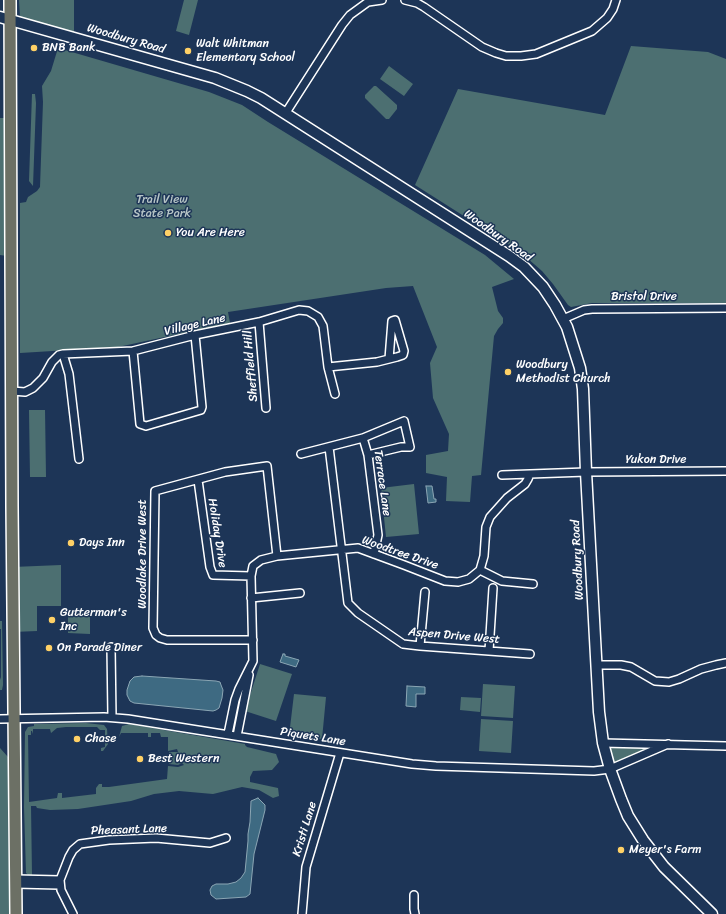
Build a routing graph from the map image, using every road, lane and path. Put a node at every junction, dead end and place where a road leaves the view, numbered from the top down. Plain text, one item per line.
1 (10, 0) edge
2 (382, 0) edge
3 (405, 0) edge
4 (616, 0) edge
5 (368, 1) edge
6 (5, 19) edge
7 (285, 114) junction
8 (726, 308) edge
9 (563, 318) junction
10 (259, 322) junction
11 (195, 335) junction
12 (133, 351) junction
13 (63, 354) junction
14 (390, 359) junction
15 (328, 367) junction
16 (12, 391) junction
17 (335, 394) dead end
18 (266, 408) dead end
19 (363, 438) junction
20 (329, 447) junction
21 (301, 454) dead end
22 (368, 455) junction
23 (79, 459) dead end
24 (726, 471) edge
25 (586, 472) junction
26 (530, 474) junction
27 (502, 475) dead end
28 (198, 480) junction
29 (342, 549) junction
30 (374, 554) junction
31 (277, 556) junction
32 (480, 570) junction
33 (251, 576) junction
34 (533, 584) dead end
35 (493, 588) dead end
36 (425, 592) dead end
37 (300, 593) dead end
38 (251, 598) junction
39 (253, 640) junction
40 (420, 646) junction
41 (111, 647) dead end
42 (489, 650) junction
43 (530, 654) dead end
44 (726, 663) edge
45 (596, 665) junction
46 (250, 669) junction
47 (112, 717) junction
48 (0, 719) edge
49 (14, 720) junction
50 (228, 734) junction
51 (238, 736) junction
52 (603, 743) junction
53 (668, 744) junction
54 (726, 746) edge
55 (340, 752) junction
56 (610, 769) junction
57 (226, 838) dead end
58 (16, 881) junction
59 (59, 882) junction
60 (414, 895) dead end
61 (16, 914) edge
62 (72, 914) edge
63 (302, 914) edge
64 (415, 914) edge
65 (712, 914) edge

1 - 6 main road
2 - 5 street
3 - 4 street
5 - 7 street
6 - 7 main road, Woodbury Road
6 - 16 main road
7 - 9 main road, Woodbury Road
8 - 9 street, Bristol Drive
9 - 25 main road, Woodbury Road
10 - 11 street, Village Lane
10 - 15 street, Village Lane
10 - 18 street, Sheffield Hill
11 - 12 street, Village Lane
11 - 12 street
12 - 13 street, Village Lane
13 - 16 street
13 - 23 street
14 - 14 street
14 - 15 street
15 - 17 street, Village Lane
16 - 49 main road
19 - 20 street
19 - 22 street, Terrace Lane
19 - 22 street
20 - 21 street
20 - 29 street, Aspen Drive West
22 - 30 street, Terrace Lane
24 - 25 street, Yukon Drive
25 - 26 street
25 - 45 main road, Woodbury Road
26 - 27 street
26 - 32 street
28 - 31 street, Woodlake Drive West
28 - 33 street, Holiday Drive
28 - 39 street, Woodlake Drive West
29 - 30 street, Woodtree Drive
29 - 31 street, Woodtree Drive
29 - 40 street, Aspen Drive West
30 - 32 street, Woodtree Drive
31 - 33 street, Woodtree Drive
32 - 34 street
33 - 38 street
35 - 42 street
36 - 40 street
37 - 38 street
38 - 39 street
39 - 46 street
40 - 42 street, Aspen Drive West
41 - 47 street
42 - 43 street, Aspen Drive West
44 - 45 street
45 - 52 main road, Woodbury Road
46 - 50 street
46 - 51 street
47 - 49 street, Piquets Lane
47 - 50 street, Piquets Lane
48 - 49 street, Piquets Lane
49 - 58 main road
50 - 51 street, Piquets Lane
51 - 55 street, Piquets Lane
52 - 53 street
52 - 56 main road, Woodbury Road
53 - 54 street
53 - 56 street, Piquets Lane
55 - 56 street, Piquets Lane
55 - 63 street, Kristi Lane
56 - 65 main road, Woodbury Road
57 - 59 street, Pheasant Lane
58 - 59 street
58 - 61 main road
59 - 62 street
60 - 64 street

